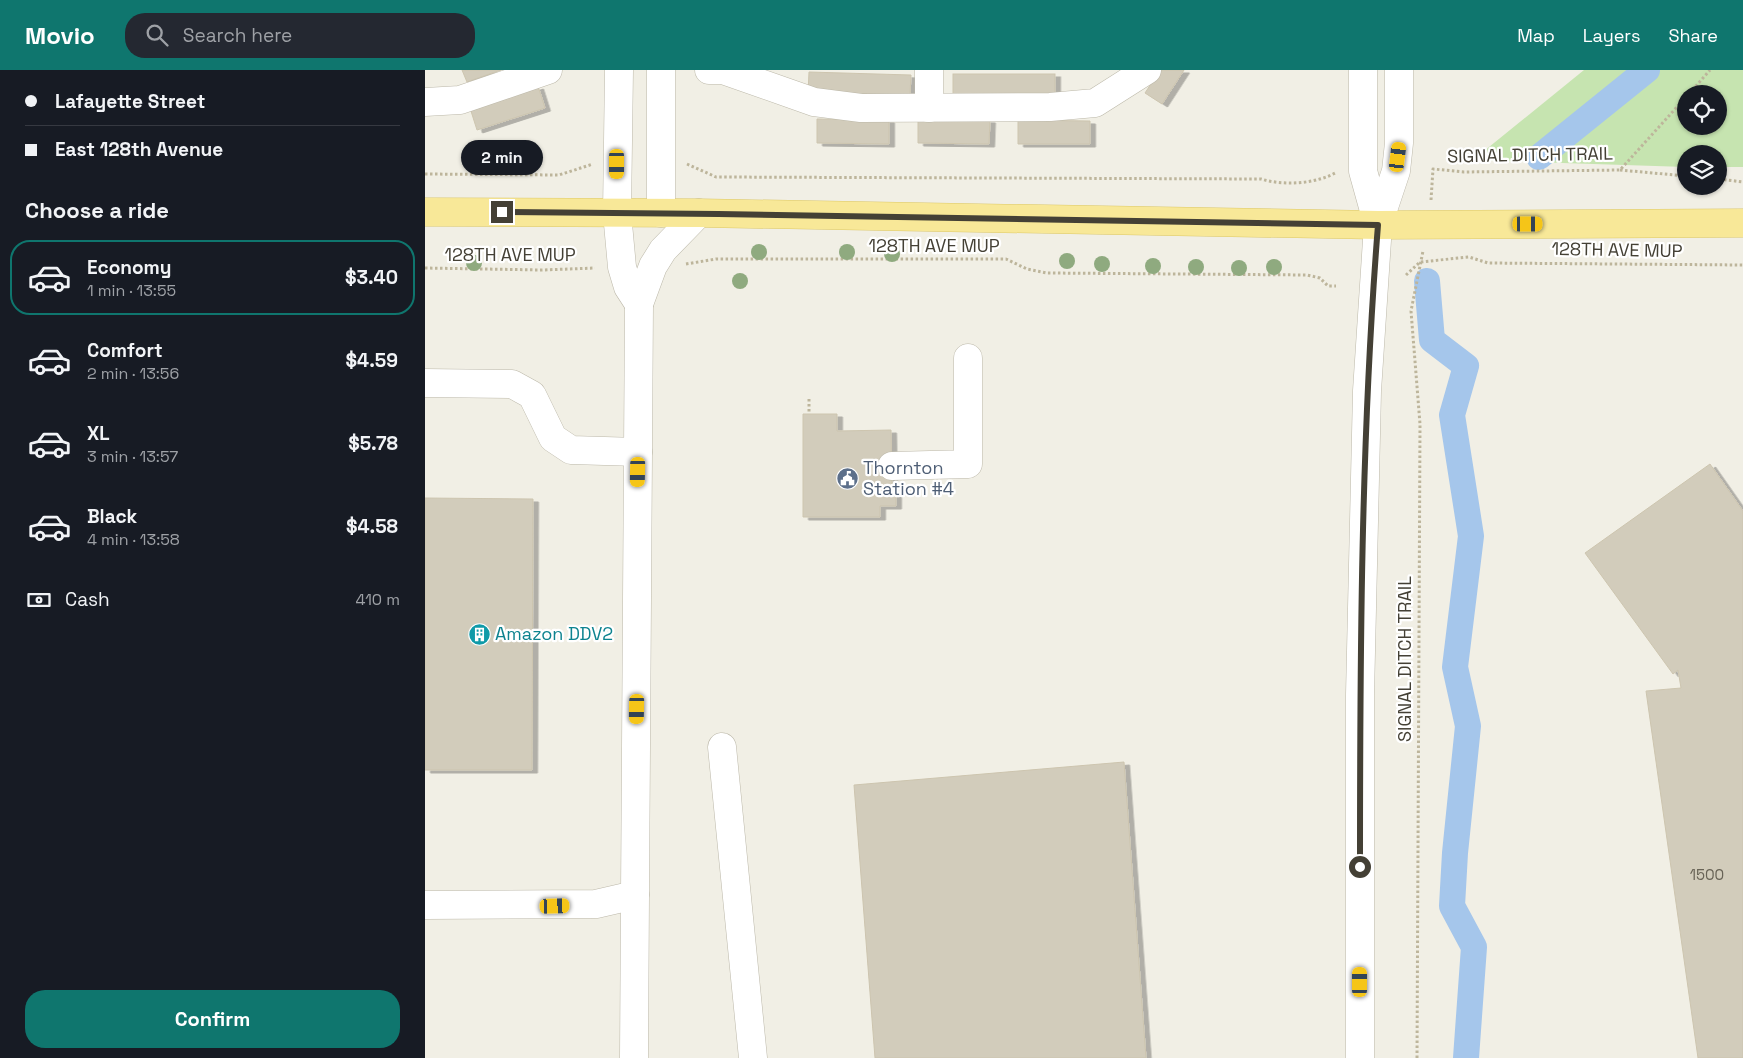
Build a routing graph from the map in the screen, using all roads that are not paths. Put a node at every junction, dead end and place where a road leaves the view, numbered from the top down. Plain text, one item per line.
1 (548, 70) edge
2 (619, 70) edge
3 (661, 70) edge
4 (709, 70) edge
5 (723, 70) edge
6 (929, 70) edge
7 (1147, 70) edge
8 (1363, 70) edge
9 (1399, 70) edge
10 (425, 102) edge
11 (929, 108) junction
12 (425, 212) edge
13 (617, 213) junction
14 (661, 213) junction
15 (699, 213) junction
16 (1743, 223) edge
17 (1378, 225) junction
18 (639, 304) junction
19 (968, 358) dead end
20 (425, 383) edge
21 (639, 452) junction
22 (892, 466) dead end
23 (722, 747) dead end
24 (635, 895) junction
25 (425, 905) edge
26 (634, 1058) edge
27 (753, 1058) edge
28 (1360, 1058) edge

1 - 10 street
2 - 13 street
3 - 14 street
4 - 5 street
5 - 11 street
6 - 11 street
7 - 11 street
8 - 17 street
9 - 17 street
12 - 13 main road
13 - 14 main road
13 - 18 street
14 - 15 main road
15 - 17 main road
15 - 18 street
16 - 17 main road
17 - 28 street
18 - 21 street
19 - 22 street
20 - 21 street
21 - 24 street
23 - 27 street
24 - 25 street
24 - 26 street

